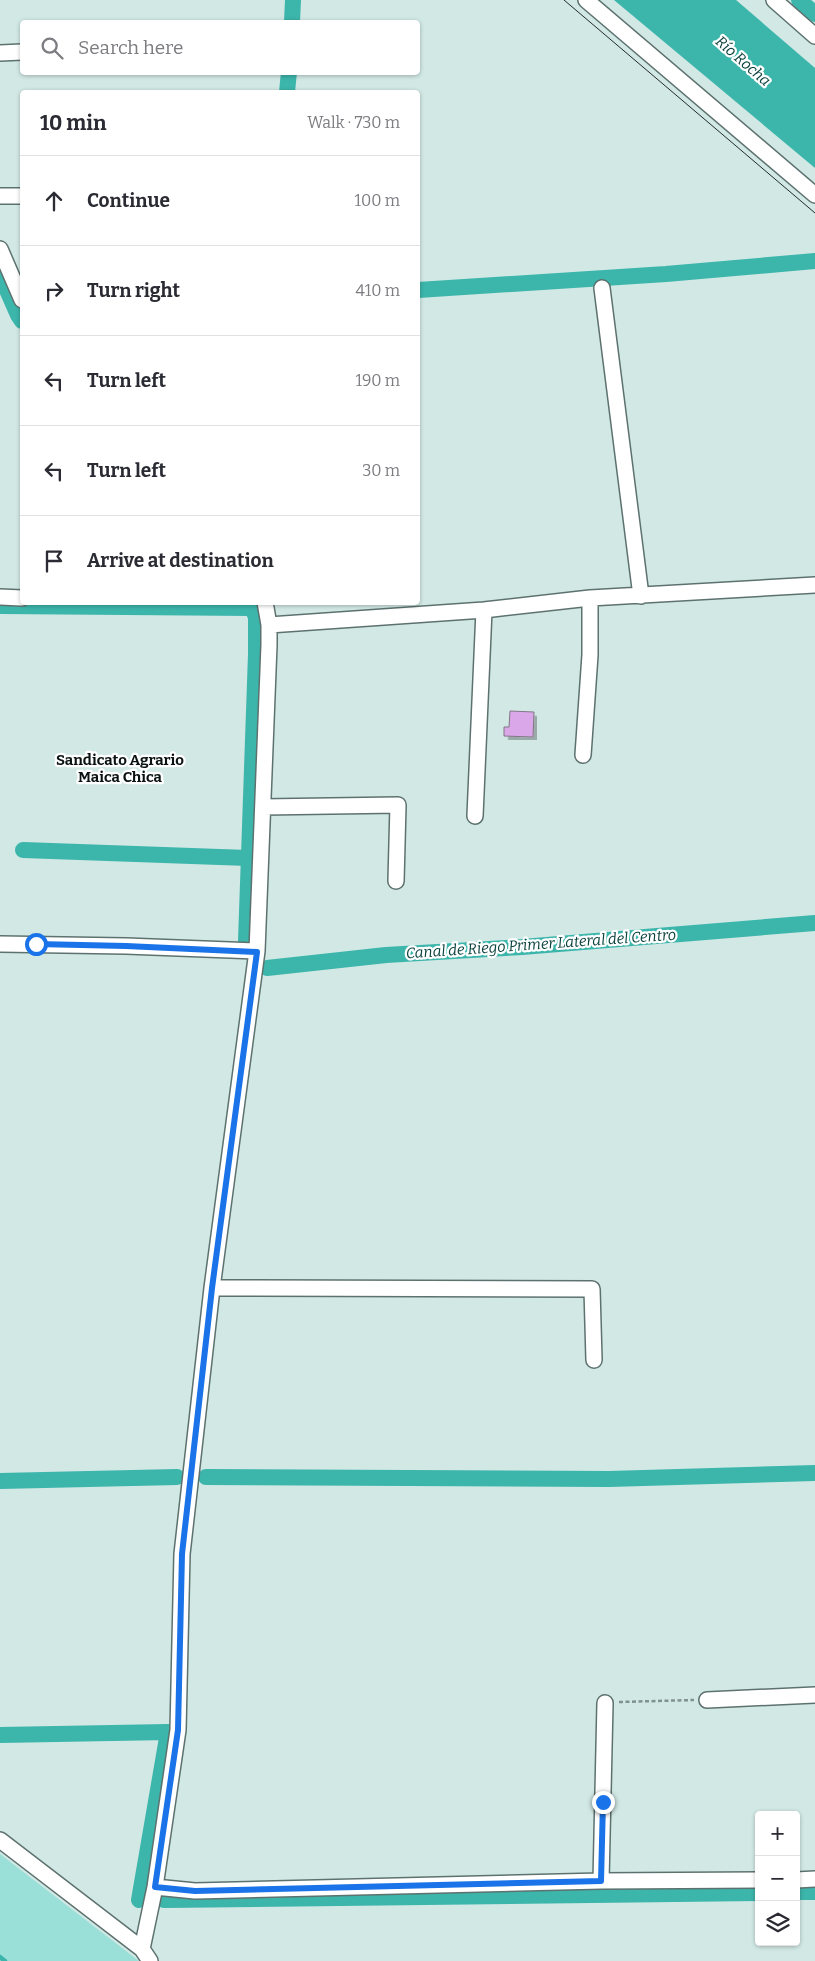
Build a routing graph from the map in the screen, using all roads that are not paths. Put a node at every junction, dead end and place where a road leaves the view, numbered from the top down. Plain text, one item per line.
1 (586, 0) edge
2 (774, 0) edge
3 (815, 36) edge
4 (20, 52) edge
5 (0, 53) edge
6 (815, 195) edge
7 (0, 196) edge
8 (20, 196) edge
9 (0, 249) edge
10 (602, 288) dead end
11 (20, 291) edge
12 (815, 585) edge
13 (641, 596) junction
14 (0, 597) edge
15 (20, 598) edge
16 (590, 598) junction
17 (266, 605) edge
18 (484, 610) junction
19 (269, 625) junction
20 (583, 755) dead end
21 (262, 807) junction
22 (475, 816) dead end
23 (396, 881) dead end
24 (0, 944) edge
25 (257, 952) junction
26 (212, 1288) junction
27 (594, 1360) dead end
28 (815, 1695) edge
29 (707, 1700) road end
30 (605, 1703) road end
31 (0, 1840) edge
32 (815, 1879) edge
33 (755, 1880) edge
34 (800, 1880) edge
35 (601, 1881) junction
36 (155, 1887) junction
37 (146, 1955) edge

1 - 6 street
2 - 3 street
4 - 5 street
7 - 8 street
9 - 11 street
10 - 13 street
12 - 13 street
13 - 16 street
14 - 15 street
16 - 18 street
16 - 20 street
17 - 19 street
18 - 19 street
18 - 22 street
19 - 21 street
21 - 23 street
21 - 25 street
24 - 25 street
25 - 26 street
26 - 27 street
26 - 36 street
28 - 29 street
30 - 35 street
31 - 37 street
32 - 34 street
33 - 35 street
35 - 36 street
36 - 37 street

